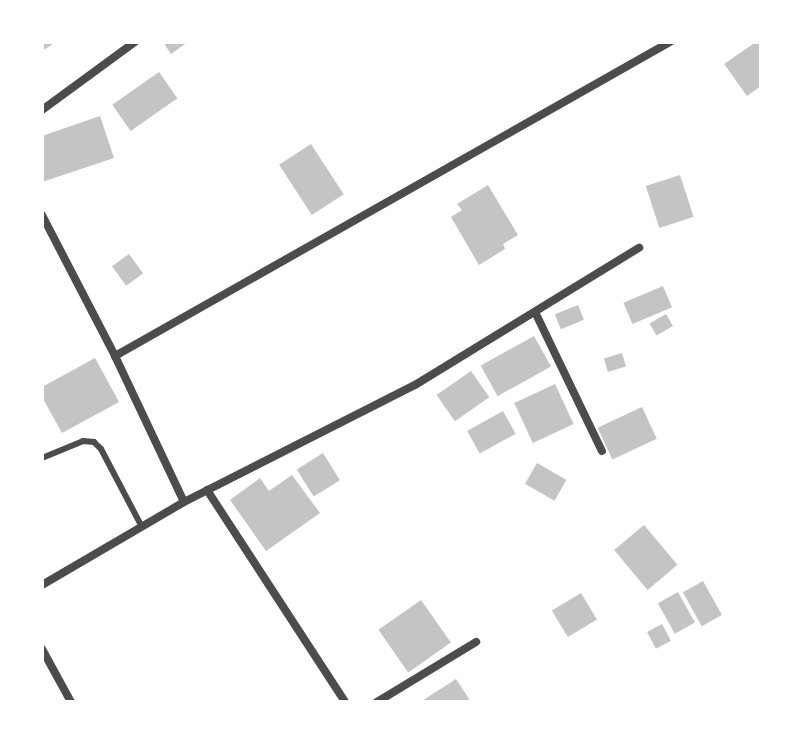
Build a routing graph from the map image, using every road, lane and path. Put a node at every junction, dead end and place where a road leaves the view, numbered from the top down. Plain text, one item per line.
1 (135, 42) edge
2 (670, 42) edge
3 (42, 110) edge
4 (44, 222) edge
5 (639, 248) dead end
6 (536, 314) junction
7 (115, 356) junction
8 (602, 451) dead end
9 (42, 458) edge
10 (207, 490) junction
11 (184, 502) junction
12 (142, 527) junction
13 (42, 585) edge
14 (476, 642) dead end
15 (42, 649) edge
16 (71, 702) edge
17 (345, 702) edge
18 (377, 702) edge

1 - 3 street
2 - 7 street
4 - 7 street
5 - 6 street
6 - 8 street
6 - 10 street
7 - 11 street
9 - 12 lane
10 - 11 street
10 - 17 street
11 - 12 street
12 - 13 street
14 - 18 street
15 - 16 street

